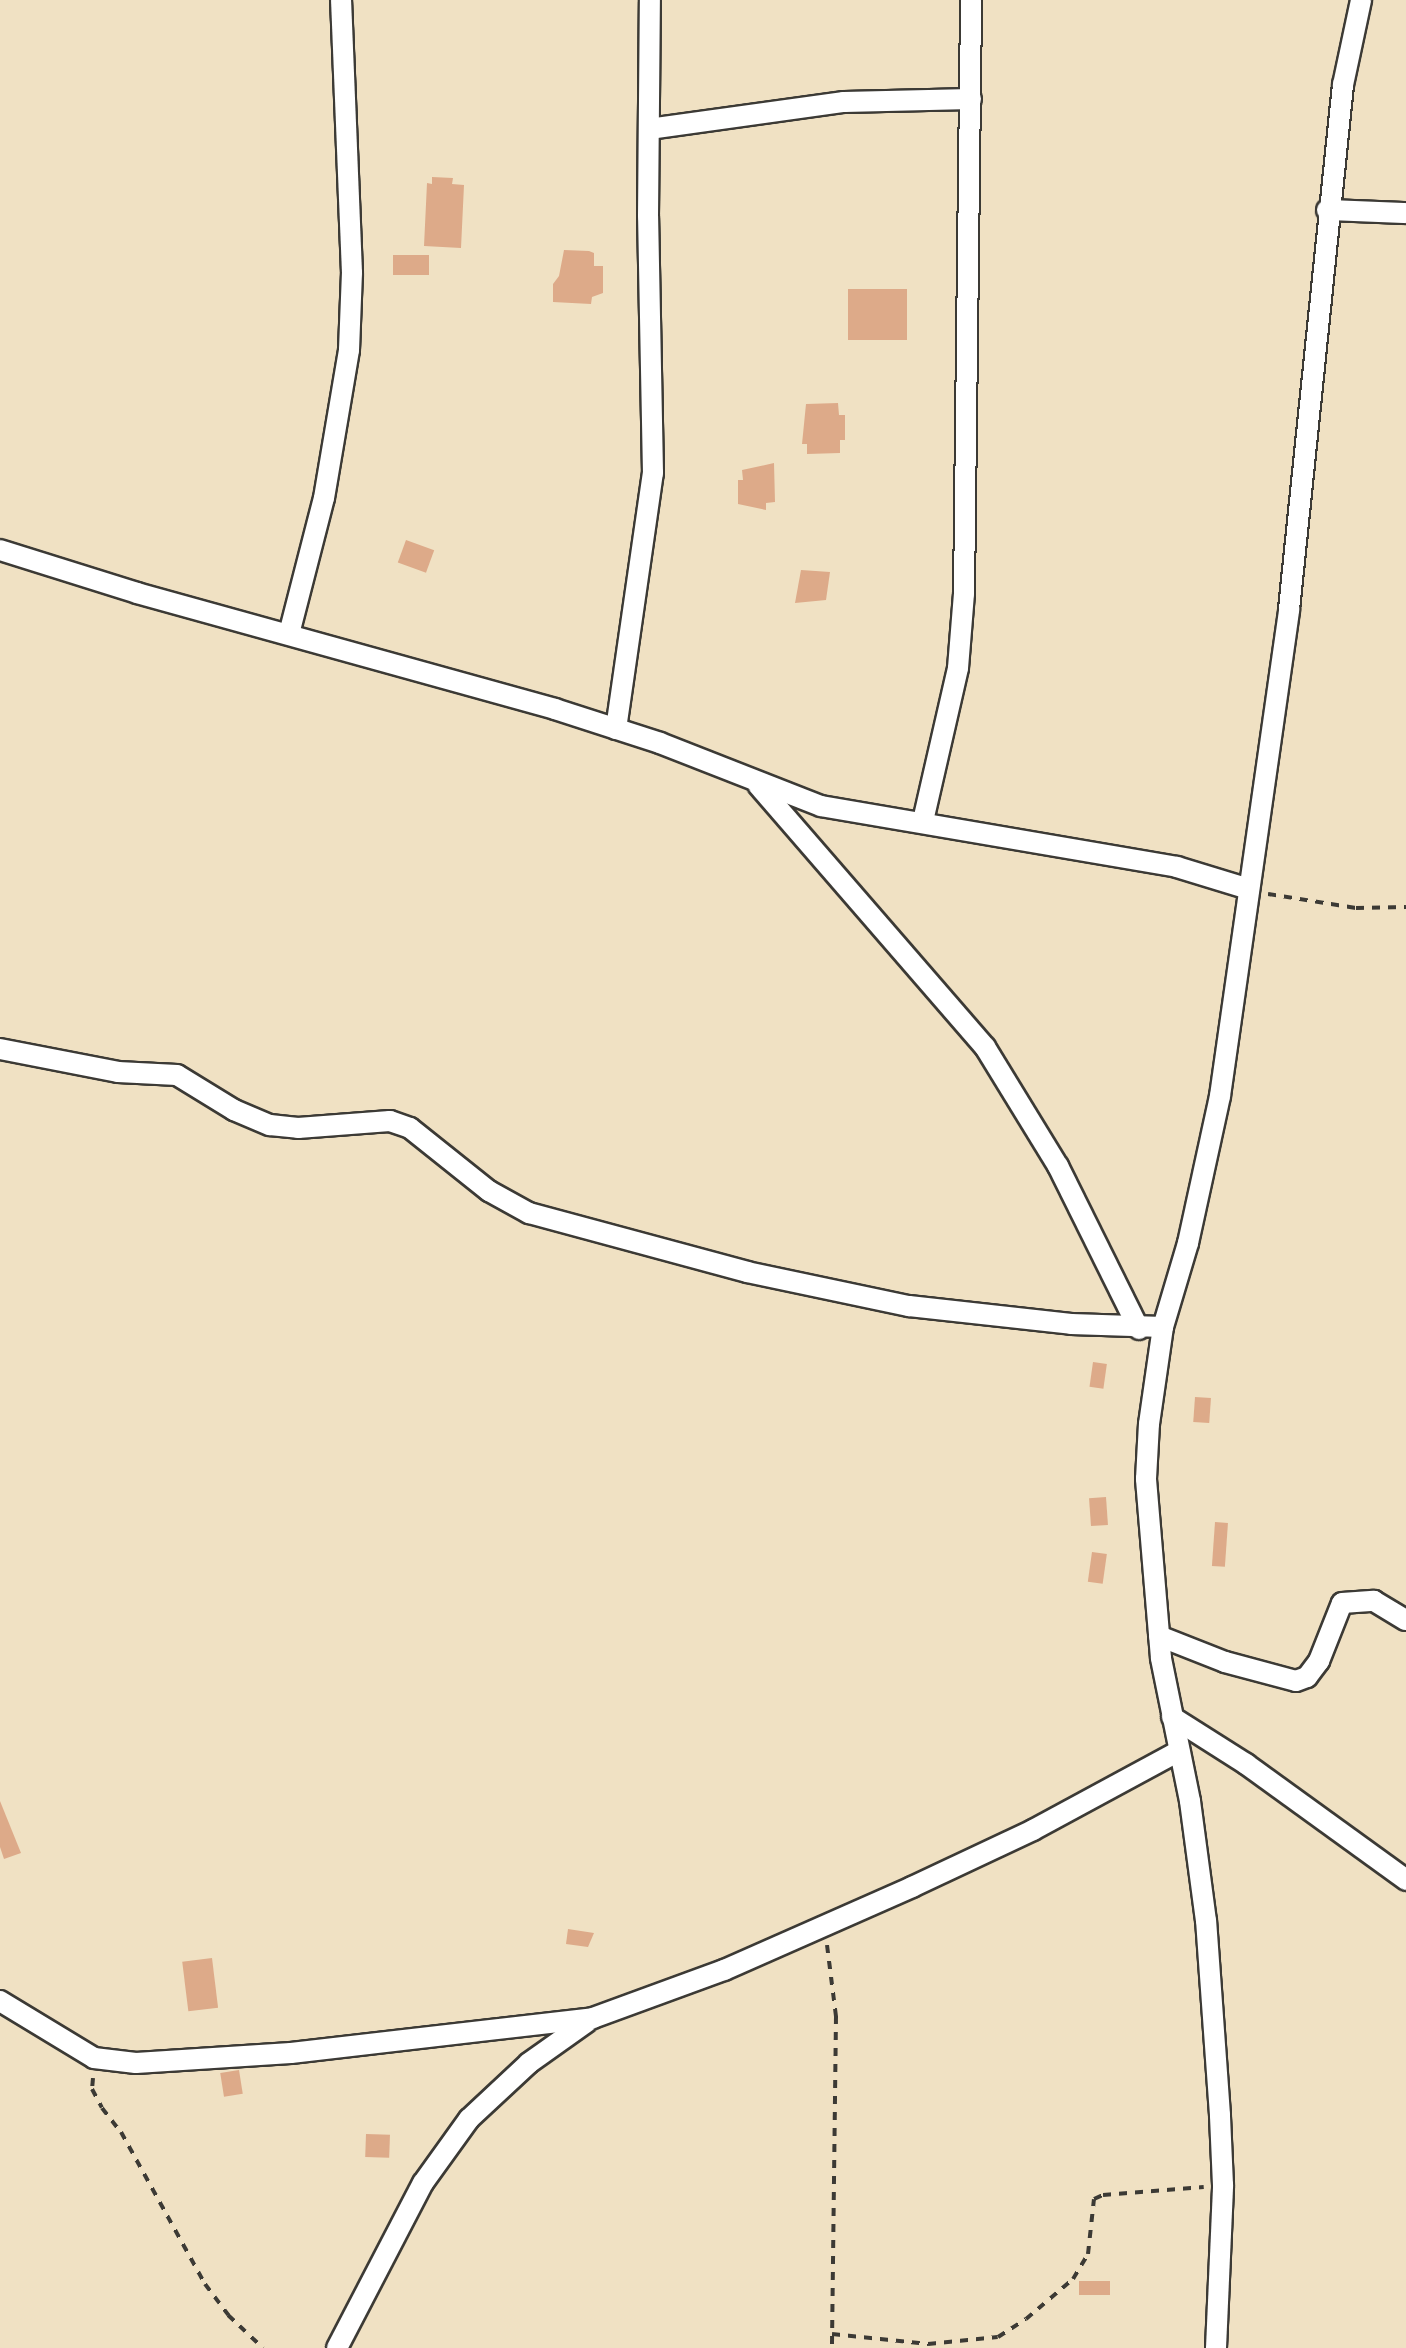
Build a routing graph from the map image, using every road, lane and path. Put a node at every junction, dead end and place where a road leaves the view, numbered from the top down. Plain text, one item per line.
1 (341, 0) edge
2 (650, 0) edge
3 (971, 0) edge
4 (1361, 0) edge
5 (971, 99) junction
6 (649, 129) junction
7 (1328, 210) junction
8 (1406, 213) edge
9 (0, 550) edge
10 (289, 634) junction
11 (616, 729) junction
12 (756, 782) junction
13 (923, 821) junction
14 (1249, 890) junction
15 (1406, 907) edge
16 (0, 1049) edge
17 (1162, 1327) junction
18 (1139, 1328) junction
19 (1406, 1620) edge
20 (1159, 1636) junction
21 (1172, 1717) junction
22 (1179, 1751) junction
23 (1406, 1880) edge
24 (824, 1926) junction
25 (0, 2002) edge
26 (592, 2018) junction
27 (94, 2058) junction
28 (1224, 2185) junction
29 (832, 2334) junction
30 (263, 2348) edge
31 (337, 2348) edge
32 (832, 2348) edge
33 (1216, 2348) edge

1 - 10 street
2 - 6 street
3 - 5 street
4 - 7 street
5 - 6 street
5 - 13 street
6 - 11 street
7 - 8 street
7 - 14 street
9 - 10 street
10 - 11 street
11 - 12 street
12 - 13 street
12 - 18 street
13 - 14 street
14 - 15 path
14 - 17 street
16 - 18 street
17 - 18 street
17 - 20 street
19 - 20 street
20 - 21 street
21 - 22 street
21 - 23 street
22 - 24 street
22 - 28 street
24 - 26 street
24 - 29 path
25 - 27 street
26 - 27 street
26 - 31 street
27 - 30 path
28 - 29 path
28 - 33 street
29 - 32 path

